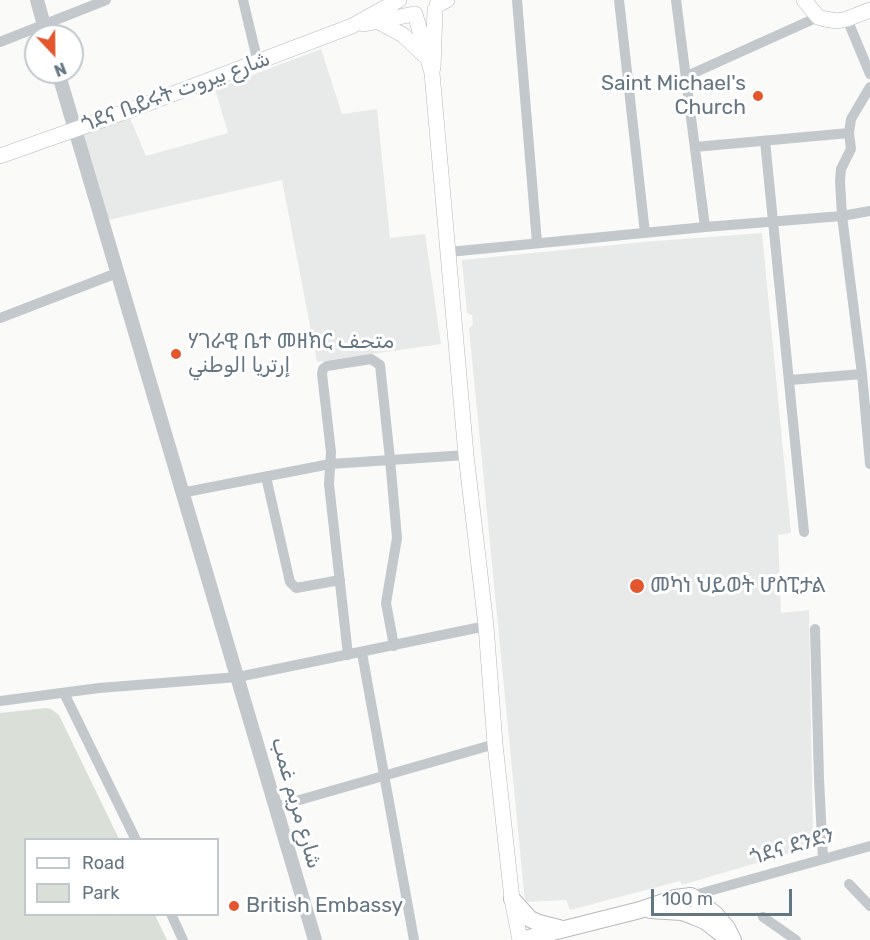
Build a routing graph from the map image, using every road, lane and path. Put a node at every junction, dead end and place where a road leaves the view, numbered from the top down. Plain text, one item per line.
1 (37, 0) edge
2 (106, 0) edge
3 (243, 0) edge
4 (399, 0) edge
5 (517, 0) edge
6 (619, 0) edge
7 (676, 0) edge
8 (804, 0) edge
9 (439, 4) edge
10 (412, 9) edge
11 (870, 10) edge
12 (818, 16) junction
13 (848, 19) junction
14 (379, 22) junction
15 (43, 24) edge
16 (57, 24) edge
17 (352, 26) junction
18 (24, 36) edge
19 (0, 42) edge
20 (426, 57) junction
21 (258, 63) junction
22 (432, 74) junction
23 (870, 74) edge
24 (687, 76) junction
25 (62, 84) edge
26 (870, 87) edge
27 (76, 128) junction
28 (849, 133) junction
29 (765, 141) junction
30 (695, 147) junction
31 (0, 156) edge
32 (870, 211) edge
33 (842, 216) junction
34 (775, 220) junction
35 (705, 226) junction
36 (645, 233) junction
37 (537, 243) junction
38 (449, 252) junction
39 (117, 273) junction
40 (0, 318) edge
41 (862, 374) junction
42 (790, 380) junction
43 (466, 455) junction
44 (390, 459) junction
45 (330, 464) junction
46 (870, 464) edge
47 (266, 477) junction
48 (181, 493) junction
49 (804, 532) dead end
50 (340, 580) junction
51 (486, 626) junction
52 (815, 629) dead end
53 (394, 646) junction
54 (362, 653) junction
55 (348, 656) junction
56 (238, 677) junction
57 (64, 693) junction
58 (0, 701) edge
59 (495, 744) junction
60 (383, 777) junction
61 (275, 807) junction
62 (135, 838) edge
63 (870, 846) edge
64 (824, 859) junction
65 (849, 884) dead end
66 (512, 900) junction
67 (697, 906) junction
68 (870, 906) edge
69 (171, 916) edge
70 (763, 917) dead end
71 (563, 929) junction
72 (183, 940) edge
73 (315, 940) edge
74 (414, 940) edge
75 (520, 940) edge
76 (731, 940) edge
77 (796, 940) edge

1 - 15 street
2 - 16 street
3 - 21 street
4 - 17 main road
5 - 37 street
6 - 36 street
7 - 24 street
8 - 12 main road
9 - 10 main road
9 - 22 main road
10 - 14 main road
10 - 20 main road
11 - 13 main road
12 - 13 main road
12 - 24 street
13 - 23 street
14 - 17 main road
14 - 20 main road
17 - 21 main road, ጎደና ቤይሩት شارع بيروت
18 - 19 street
20 - 22 main road
21 - 27 main road, ጎደና ቤይሩት شارع بيروت
22 - 38 main road
24 - 30 street
25 - 27 street, شارع مريم غمب
26 - 28 street
27 - 31 main road, ጎደና ቤይሩት شارع بيروت
27 - 39 street, شارع مريم غمب
28 - 29 street
28 - 33 street
29 - 30 street
29 - 34 street
30 - 35 street
32 - 33 street
33 - 34 street
33 - 41 street
34 - 35 street
34 - 42 street
35 - 36 street
36 - 37 street
37 - 38 street
38 - 43 main road
39 - 40 street
39 - 48 street, شارع مريم غمب
41 - 42 street
41 - 46 street
42 - 49 street
43 - 44 street
43 - 51 main road
44 - 45 street
44 - 45 street
44 - 53 street
45 - 47 street
45 - 50 street
47 - 48 street
47 - 50 street
48 - 56 street, شارع مريم غمب
50 - 55 street
51 - 53 street
51 - 59 main road
52 - 64 street
53 - 54 street
54 - 55 street
54 - 60 street
55 - 56 street
56 - 57 street
56 - 61 street, شارع مريم غمب
57 - 58 street
57 - 62 street
59 - 60 street
59 - 66 main road
60 - 61 street
60 - 74 street
61 - 73 street, شارع مريم غمب
63 - 64 street, ጎደና ደንደን
64 - 67 street, ጎደና ደንደን
65 - 68 street
66 - 71 main road
66 - 75 main road
67 - 71 main road
67 - 76 main road
69 - 72 street
70 - 77 street
71 - 75 main road

